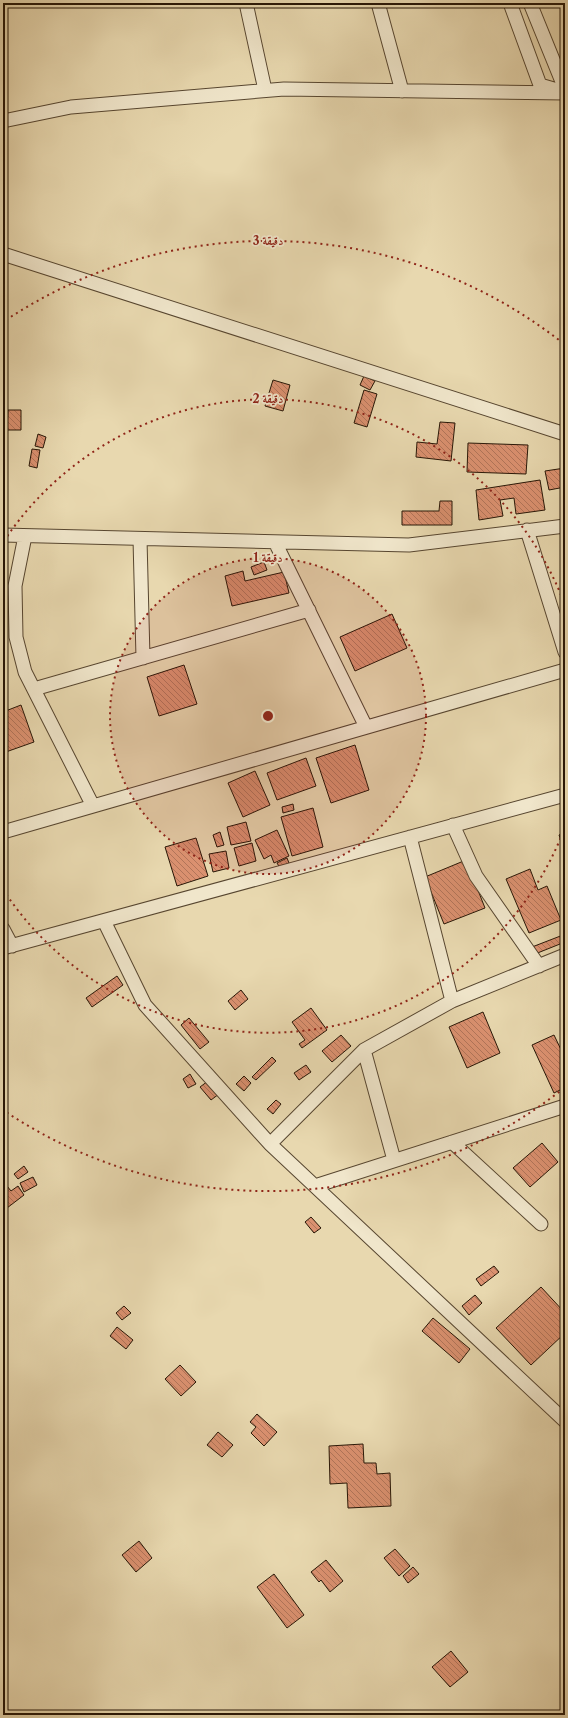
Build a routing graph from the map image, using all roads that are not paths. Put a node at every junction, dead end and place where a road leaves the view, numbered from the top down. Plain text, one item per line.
1 (246, 3) edge
2 (378, 3) edge
3 (510, 3) edge
4 (530, 3) edge
5 (565, 89) edge
6 (265, 90) junction
7 (402, 91) junction
8 (565, 93) edge
9 (3, 121) edge
10 (3, 254) edge
11 (565, 434) edge
12 (565, 526) edge
13 (527, 530) junction
14 (3, 535) edge
15 (25, 536) junction
16 (140, 539) junction
17 (275, 542) junction
18 (309, 610) junction
19 (565, 652) edge
20 (143, 658) junction
21 (565, 670) edge
22 (34, 689) junction
23 (366, 727) junction
24 (565, 795) edge
25 (93, 806) junction
26 (453, 825) junction
27 (3, 832) edge
28 (410, 837) junction
29 (104, 921) junction
30 (3, 929) edge
31 (7, 947) edge
32 (565, 955) edge
33 (539, 966) junction
34 (452, 1001) junction
35 (364, 1050) junction
36 (565, 1106) edge
37 (452, 1142) junction
38 (270, 1144) junction
39 (394, 1160) junction
40 (315, 1186) junction
41 (541, 1224) dead end
42 (565, 1421) edge

1 - 6 street
2 - 7 street
3 - 8 street
4 - 5 street
6 - 7 street
6 - 9 street
7 - 8 street
10 - 11 street
12 - 13 street
13 - 17 street
13 - 19 street
14 - 15 street
15 - 16 street
15 - 22 street
16 - 17 street
16 - 20 street
17 - 18 street
18 - 20 street
18 - 23 street
20 - 22 street
21 - 23 street
22 - 25 street
23 - 25 street
24 - 26 street
25 - 27 street
26 - 28 street
26 - 33 street
28 - 29 street
28 - 34 street
29 - 31 street
29 - 38 street
30 - 31 street
32 - 33 street
33 - 34 street
34 - 35 street
35 - 38 street
35 - 39 street
36 - 37 street
37 - 39 street
37 - 41 street
38 - 40 street
39 - 40 street
40 - 42 street

